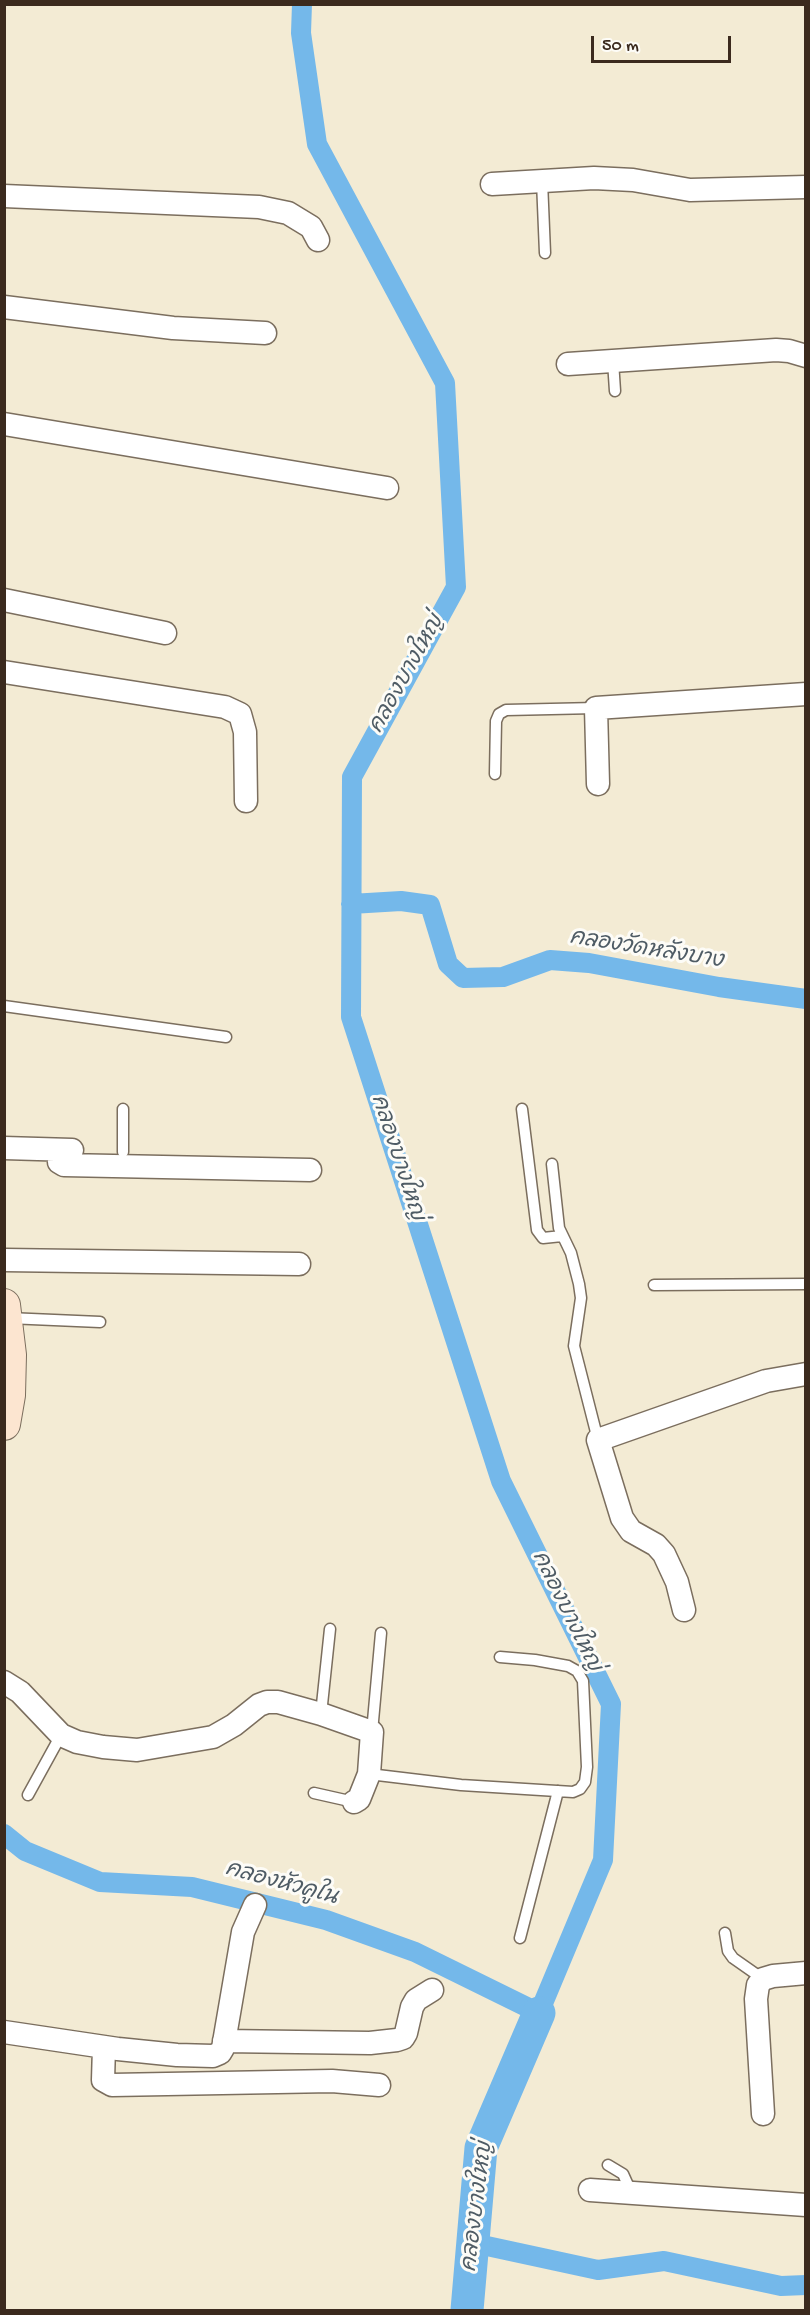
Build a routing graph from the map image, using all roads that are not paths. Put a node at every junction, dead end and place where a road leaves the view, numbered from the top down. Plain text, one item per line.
1 (542, 181) junction
2 (492, 184) dead end
3 (806, 187) edge
4 (4, 196) edge
5 (318, 240) dead end
6 (545, 253) dead end
7 (4, 307) edge
8 (265, 333) dead end
9 (806, 356) edge
10 (613, 361) junction
11 (568, 364) dead end
12 (615, 391) dead end
13 (4, 424) edge
14 (387, 488) dead end
15 (4, 600) edge
16 (165, 633) dead end
17 (4, 672) edge
18 (806, 694) edge
19 (596, 708) junction
20 (495, 774) dead end
21 (598, 784) dead end
22 (246, 801) dead end
23 (4, 1006) edge
24 (226, 1037) dead end
25 (123, 1109) dead end
26 (522, 1109) dead end
27 (4, 1148) edge
28 (59, 1150) junction
29 (123, 1152) junction
30 (236, 1153) dead end
31 (552, 1164) dead end
32 (310, 1170) dead end
33 (562, 1236) junction
34 (4, 1260) edge
35 (299, 1264) dead end
36 (806, 1284) edge
37 (654, 1285) dead end
38 (6, 1311) edge
39 (100, 1322) dead end
40 (806, 1374) edge
41 (4, 1424) edge
42 (598, 1440) junction
43 (684, 1610) dead end
44 (330, 1629) dead end
45 (381, 1633) dead end
46 (500, 1657) dead end
47 (4, 1682) edge
48 (321, 1714) junction
49 (372, 1732) junction
50 (61, 1735) junction
51 (369, 1774) junction
52 (558, 1791) junction
53 (314, 1793) dead end
54 (28, 1795) dead end
55 (354, 1802) joint
56 (255, 1905) dead end
57 (725, 1933) dead end
58 (520, 1938) dead end
59 (806, 1973) edge
60 (763, 1979) junction
61 (432, 1990) dead end
62 (4, 2032) edge
63 (224, 2041) junction
64 (104, 2047) junction
65 (379, 2085) dead end
66 (763, 2114) dead end
67 (608, 2165) dead end
68 (590, 2190) dead end
69 (632, 2194) junction
70 (806, 2205) edge

1 - 2 street
1 - 3 street
1 - 6 lane
4 - 5 street
7 - 8 street
9 - 10 street
10 - 11 street
10 - 12 lane
13 - 14 street
15 - 16 street
17 - 22 street
18 - 19 street
19 - 20 lane
19 - 21 street
23 - 24 lane
25 - 29 lane
26 - 33 lane
27 - 28 street
28 - 29 street
28 - 32 street
29 - 30 street
31 - 33 lane
33 - 42 lane
34 - 35 street
36 - 37 lane
38 - 39 lane
38 - 41 street
40 - 42 street
42 - 43 street
44 - 48 lane
45 - 49 lane
46 - 52 lane
47 - 50 street
48 - 49 street
48 - 50 street
49 - 51 street
50 - 54 lane
51 - 52 lane
51 - 55 street
52 - 58 lane
53 - 55 lane
56 - 63 street
57 - 60 lane
59 - 60 street
60 - 66 street
61 - 63 street
62 - 64 street
63 - 64 street
64 - 65 street
67 - 69 lane
68 - 69 street
69 - 70 street

